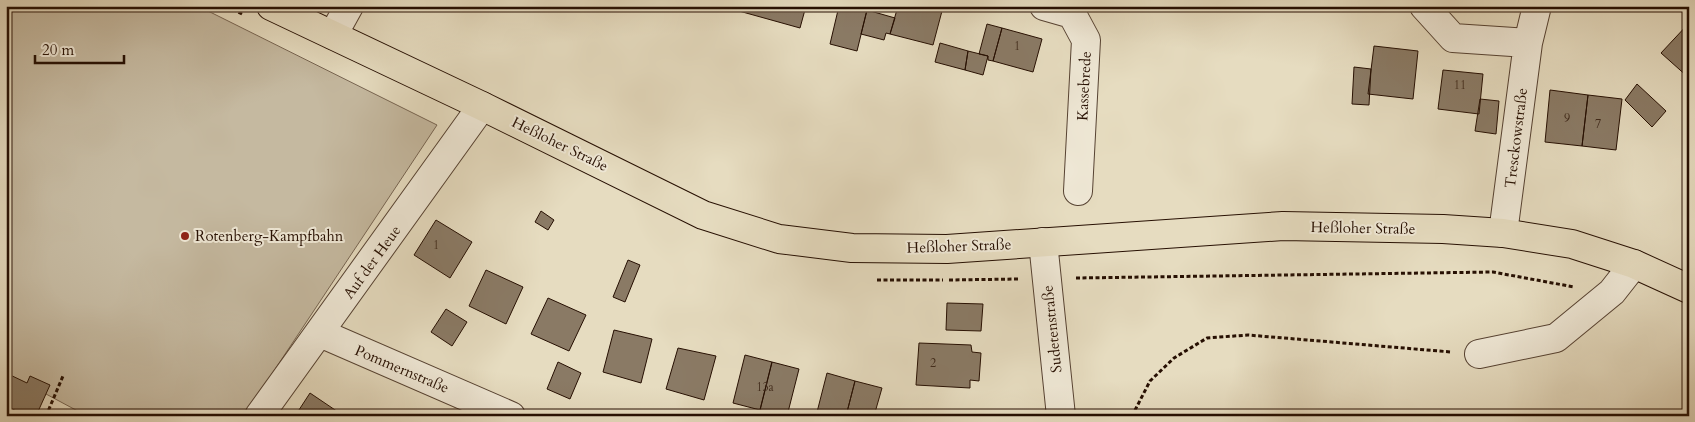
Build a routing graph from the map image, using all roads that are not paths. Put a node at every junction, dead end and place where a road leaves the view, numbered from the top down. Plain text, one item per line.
1 (271, 6) edge
2 (349, 6) edge
3 (1044, 6) edge
4 (1424, 6) edge
5 (1538, 6) edge
6 (333, 35) junction
7 (1528, 43) junction
8 (482, 106) junction
9 (1078, 191) dead end
10 (1503, 233) junction
11 (1043, 242) junction
12 (1634, 264) junction
13 (1689, 289) edge
14 (320, 333) junction
15 (1479, 354) road end
16 (259, 416) edge
17 (510, 416) edge
18 (1062, 416) edge

1 - 6 main road, Heßloher Straße
2 - 6 street
3 - 9 street, Kassebrede
4 - 7 street
5 - 7 street, Tresckowstraße
6 - 8 main road, Heßloher Straße
7 - 10 street, Tresckowstraße
8 - 11 main road, Heßloher Straße
8 - 14 street, Auf der Heue
10 - 11 main road, Heßloher Straße
10 - 12 main road, Heßloher Straße
11 - 18 street, Sudetenstraße
12 - 13 main road, Heßloher Straße
12 - 15 street
14 - 16 street, Auf der Heue
14 - 17 street, Pommernstraße

